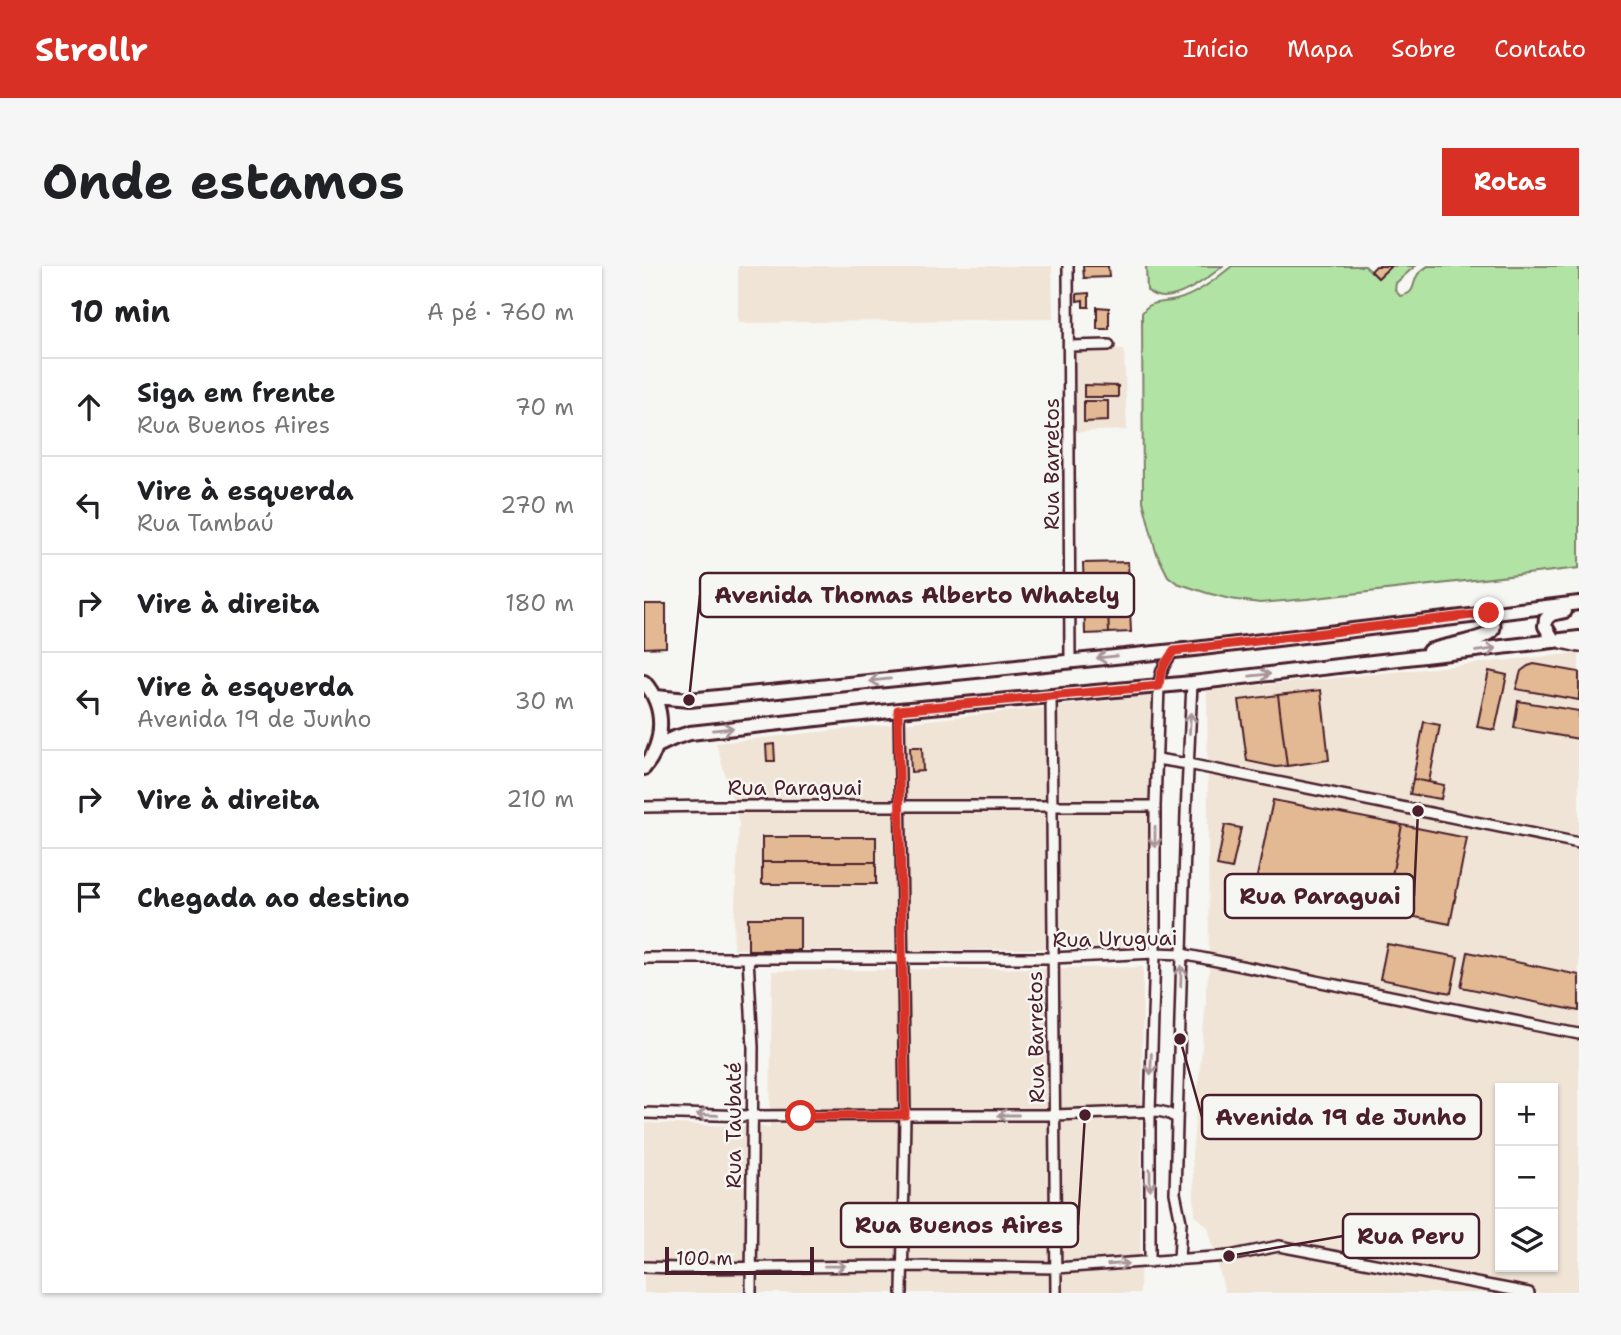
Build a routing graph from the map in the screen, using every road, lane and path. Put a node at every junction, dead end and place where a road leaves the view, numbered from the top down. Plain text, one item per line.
1 (1068, 266) edge
2 (1110, 345) dead end
3 (1069, 346) junction
4 (1579, 603) edge
5 (1579, 609) edge
6 (1489, 613) junction
7 (1579, 638) edge
8 (1554, 641) junction
9 (1579, 647) edge
10 (1174, 651) junction
11 (1402, 659) junction
12 (1070, 661) junction
13 (644, 682) edge
14 (1192, 683) junction
15 (1159, 686) junction
16 (1051, 696) junction
17 (655, 697) junction
18 (898, 710) junction
19 (657, 746) junction
20 (1157, 759) junction
21 (1188, 764) junction
22 (644, 768) edge
23 (901, 806) junction
24 (1052, 806) junction
25 (1155, 806) junction
26 (644, 807) edge
27 (1579, 843) edge
28 (1155, 953) junction
29 (1182, 954) junction
30 (644, 958) edge
31 (748, 958) junction
32 (901, 958) junction
33 (1052, 958) junction
34 (1579, 1034) edge
35 (1150, 1112) junction
36 (644, 1113) edge
37 (905, 1115) junction
38 (1055, 1115) junction
39 (751, 1116) junction
40 (1177, 1118) junction
41 (1179, 1260) junction
42 (1150, 1262) junction
43 (903, 1266) junction
44 (644, 1267) edge
45 (751, 1267) junction
46 (1056, 1268) junction
47 (751, 1293) edge
48 (902, 1293) edge
49 (1056, 1293) edge
50 (1529, 1293) edge

1 - 3 street, Rua Barretos
2 - 3 street
3 - 12 street, Rua Barretos
4 - 6 main road
5 - 8 main road
6 - 10 main road
6 - 11 main road
7 - 8 main road
8 - 9 street
11 -> 8 main road
10 -> 12 main road
10 - 15 street
14 -> 11 main road
12 -> 17 main road
13 - 17 main road
14 - 15 main road
21 -> 14 street
15 - 16 main road
15 - 20 street
16 - 18 main road
16 - 24 street, Rua Barretos
17 - 19 main road
19 -> 18 main road
18 - 23 street
19 - 22 main road
20 - 21 street
20 - 25 street
21 - 27 street
21 - 29 street
23 - 24 street, Rua Paraguai
23 - 26 street, Rua Paraguai
23 - 32 street
24 - 25 street, Rua Paraguai
24 - 33 street, Rua Barretos
25 -> 28 street
28 - 29 street, Rua Uruguai
28 - 33 street, Rua Uruguai
28 -> 35 street
29 - 34 street, Rua Uruguai
40 -> 29 street
30 - 31 street, Rua Uruguai
31 - 32 street, Rua Uruguai
31 - 39 street, Rua Taubaté
32 - 33 street, Rua Uruguai
32 - 37 street
33 - 38 street, Rua Barretos
35 - 38 street
35 - 40 street
35 -> 42 street
39 -> 36 street
38 -> 37 street
37 - 39 street
37 - 43 street
38 - 46 street, Rua Barretos
39 - 45 street, Rua Taubaté
40 - 41 street
41 - 42 street
41 - 50 street
46 -> 42 street
45 -> 43 street
43 - 46 street
43 - 48 street
44 - 45 street
45 - 47 street, Rua Taubaté
46 - 49 street, Rua Barretos

